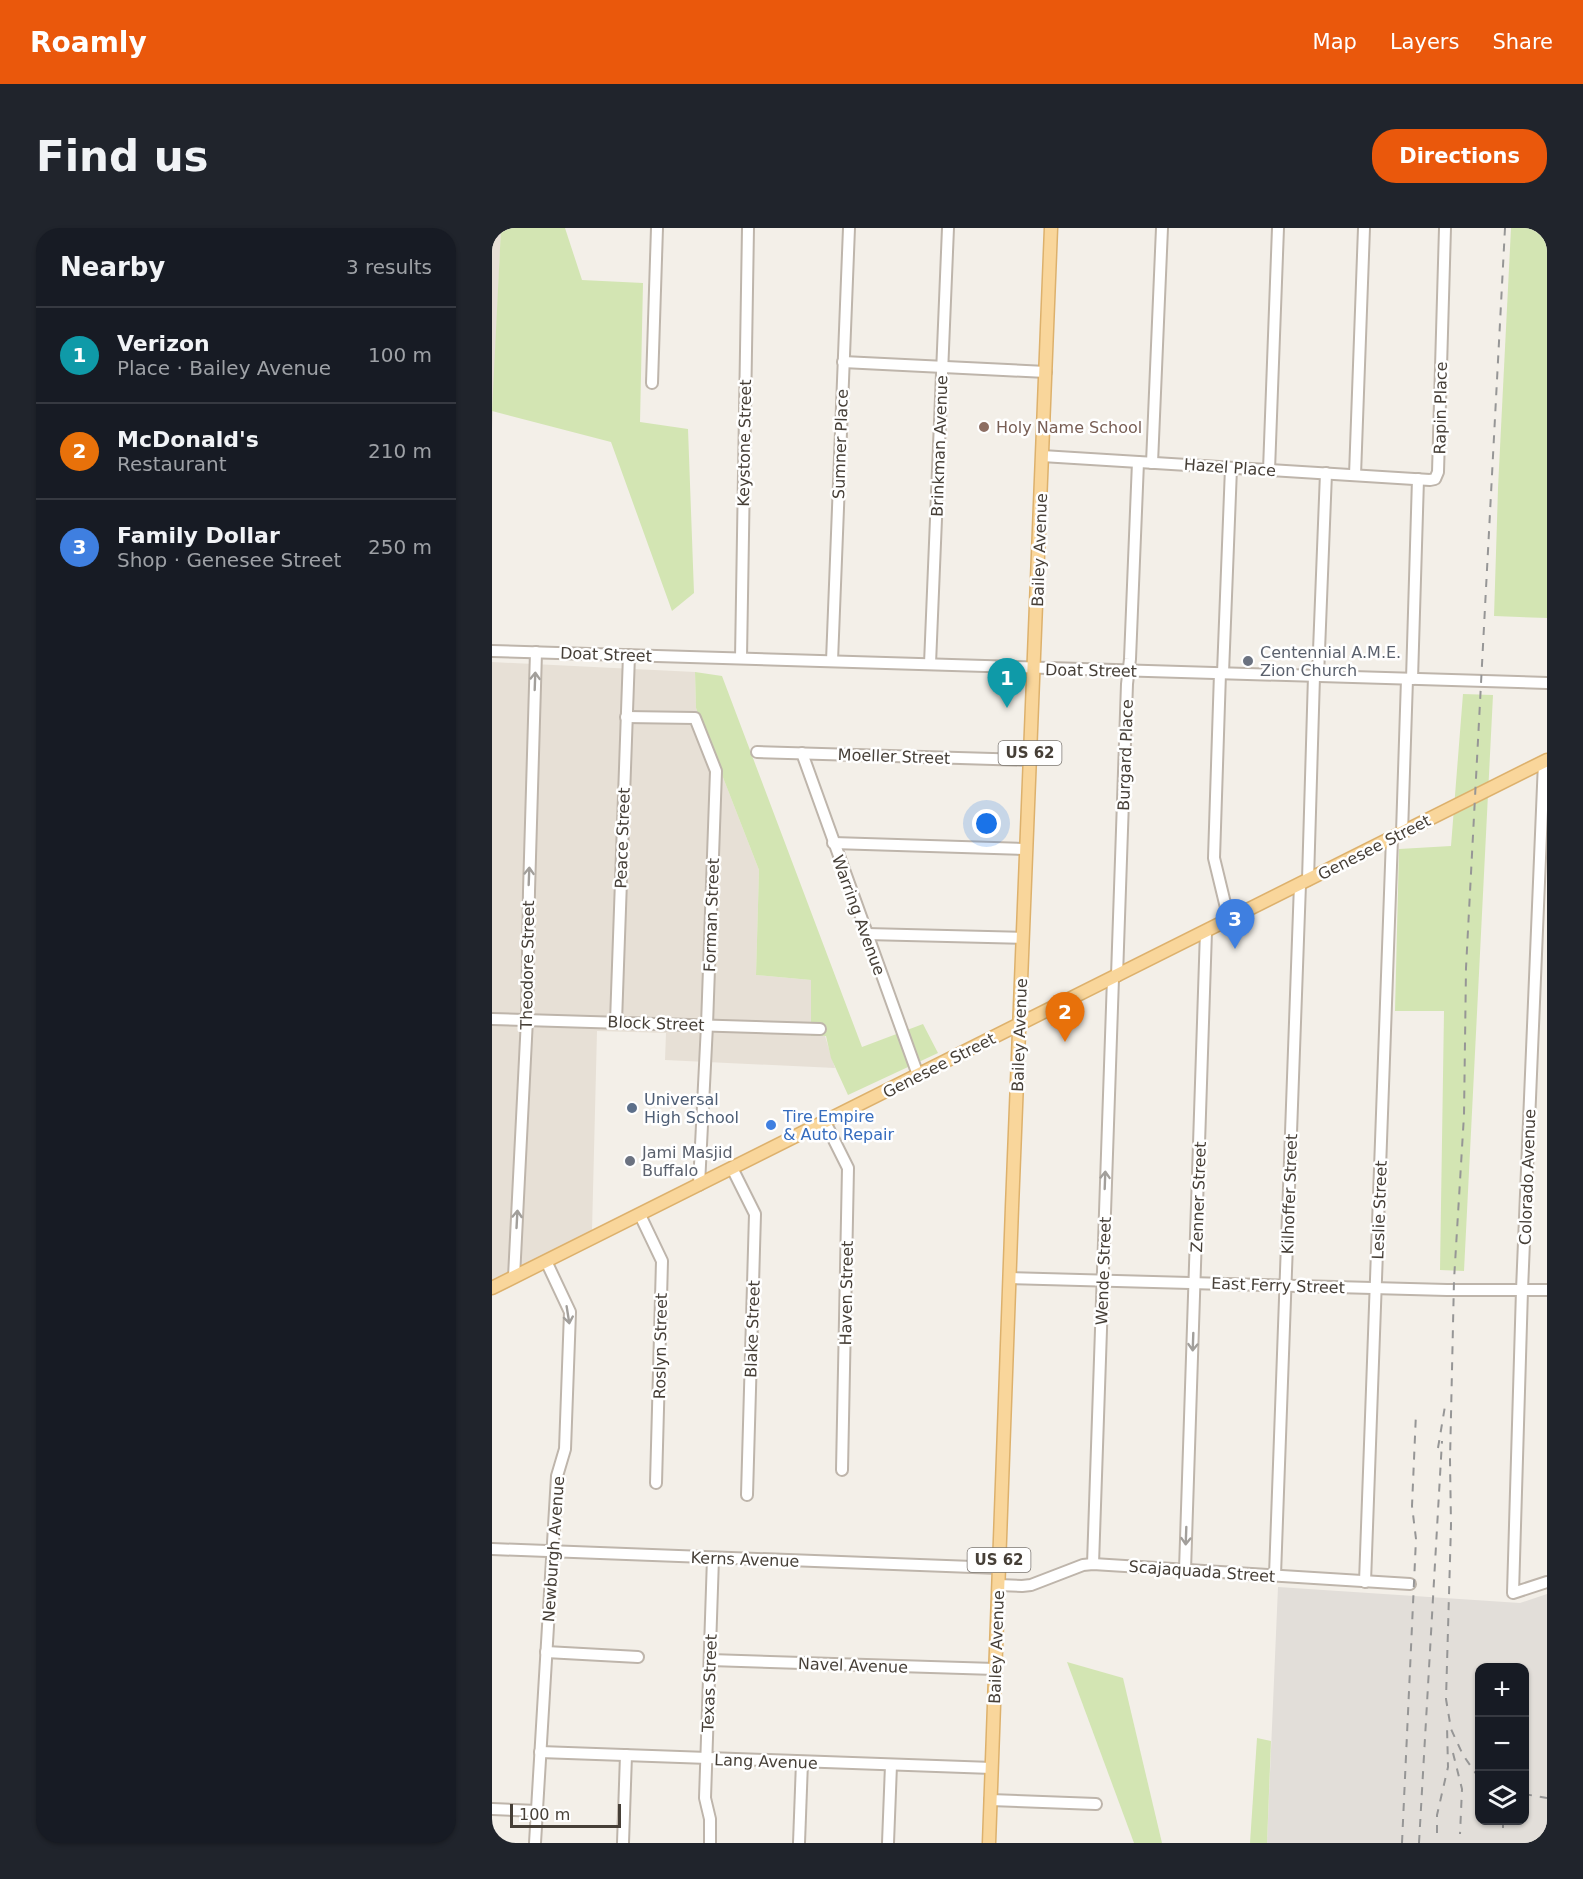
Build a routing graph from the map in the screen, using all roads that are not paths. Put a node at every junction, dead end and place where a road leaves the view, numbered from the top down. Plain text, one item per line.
1 (657, 228) edge
2 (748, 228) edge
3 (849, 228) edge
4 (948, 228) edge
5 (1052, 228) edge
6 (1162, 228) edge
7 (1278, 228) edge
8 (1364, 228) edge
9 (1445, 228) edge
10 (843, 362) junction
11 (942, 367) junction
12 (1046, 372) junction
13 (652, 383) dead end
14 (1042, 456) junction
15 (1138, 462) junction
16 (1152, 463) junction
17 (1232, 468) junction
18 (1269, 470) junction
19 (1326, 474) junction
20 (1355, 475) junction
21 (1418, 479) junction
22 (492, 651) edge
23 (536, 652) junction
24 (629, 655) junction
25 (741, 658) junction
26 (832, 661) junction
27 (930, 664) junction
28 (1034, 668) junction
29 (1129, 670) junction
30 (1222, 673) junction
31 (1316, 676) junction
32 (1409, 679) junction
33 (1547, 683) edge
34 (626, 717) junction
35 (757, 752) dead end
36 (802, 753) junction
37 (1030, 760) junction
38 (1545, 761) edge
39 (1397, 836) junction
40 (833, 843) junction
41 (1026, 849) junction
42 (1304, 882) junction
43 (1228, 920) junction
44 (1206, 931) junction
45 (866, 934) junction
46 (1023, 938) junction
47 (1115, 977) junction
48 (492, 1018) edge
49 (527, 1019) junction
50 (616, 1022) junction
51 (1019, 1024) junction
52 (707, 1025) junction
53 (820, 1029) dead end
54 (918, 1075) junction
55 (825, 1122) junction
56 (732, 1168) junction
57 (699, 1185) junction
58 (640, 1215) junction
59 (546, 1261) junction
60 (514, 1277) junction
61 (1010, 1278) junction
62 (1102, 1280) junction
63 (1195, 1283) junction
64 (1286, 1286) junction
65 (492, 1288) edge
66 (1376, 1288) junction
67 (1522, 1290) junction
68 (1547, 1290) edge
69 (842, 1470) dead end
70 (656, 1483) dead end
71 (747, 1495) dead end
72 (492, 1549) edge
73 (552, 1552) junction
74 (713, 1558) junction
75 (1093, 1564) junction
76 (999, 1568) junction
77 (1185, 1570) junction
78 (1275, 1575) junction
79 (1365, 1582) junction
80 (1547, 1582) edge
81 (1410, 1584) dead end
82 (998, 1585) junction
83 (546, 1652) junction
84 (638, 1657) dead end
85 (710, 1660) junction
86 (995, 1669) junction
87 (540, 1752) junction
88 (626, 1755) junction
89 (706, 1758) junction
90 (802, 1762) junction
91 (891, 1765) junction
92 (992, 1768) junction
93 (990, 1800) junction
94 (1096, 1804) dead end
95 (492, 1809) edge
96 (537, 1811) junction
97 (536, 1843) edge
98 (623, 1843) edge
99 (710, 1843) edge
100 (799, 1843) edge
101 (888, 1843) edge
102 (989, 1843) edge

1 - 13 street
2 - 25 street, Keystone Street
3 - 10 street, Sumner Place
4 - 11 street, Brinkman Avenue
5 - 12 main road, Bailey Avenue / US 62
6 - 16 street
7 - 18 street
8 - 20 street
9 - 21 street, Rapin Place
10 - 11 street
10 - 26 street, Sumner Place
11 - 12 street
11 - 27 street, Brinkman Avenue
12 - 14 main road, Bailey Avenue / US 62
14 - 15 street, Hazel Place
14 - 28 main road, Bailey Avenue / US 62
15 - 16 street, Hazel Place
15 - 29 street, Burgard Place
16 - 17 street, Hazel Place
17 - 18 street, Hazel Place
17 - 30 street
18 - 19 street, Hazel Place
19 - 20 street, Hazel Place
19 - 31 street, Kilhoffer Street
20 - 21 street, Hazel Place
21 - 32 street
22 - 23 street, Doat Street
23 - 24 street, Doat Street
49 -> 23 street, Theodore Street
24 - 25 street, Doat Street
24 - 34 street, Peace Street
25 - 26 street, Doat Street
26 - 27 street, Doat Street
27 - 28 street, Doat Street
28 - 29 street, Doat Street
28 - 37 main road, Bailey Avenue / US 62
29 - 30 street, Doat Street
29 - 47 street, Burgard Place
30 - 31 street, Doat Street
30 - 43 street
31 - 32 street, Doat Street
31 - 42 street, Kilhoffer Street
32 - 33 street, Doat Street
32 - 39 street
34 - 50 street, Peace Street
34 - 52 street, Forman Street
35 - 36 street, Moeller Street
36 - 37 street, Moeller Street
36 - 40 street, Warring Avenue
37 - 41 main road, Bailey Avenue / US 62
38 - 39 main road, Genesee Street
38 - 67 street, Colorado Avenue
39 - 42 main road, Genesee Street
39 - 66 street, Leslie Street
40 - 41 street
40 - 45 street, Warring Avenue
41 - 46 main road, Bailey Avenue / US 62
42 - 43 main road, Genesee Street
42 - 64 street, Kilhoffer Street
43 - 44 main road, Genesee Street
44 - 47 main road, Genesee Street
44 - 63 street, Zenner Street
45 - 46 street
45 - 54 street, Warring Avenue
46 - 51 main road, Bailey Avenue / US 62
47 - 51 main road, Genesee Street
62 -> 47 street, Wende Street
48 - 49 street, Block Street
49 - 50 street, Block Street
60 -> 49 street, Theodore Street
50 - 52 street, Block Street
51 - 54 main road, Genesee Street
51 - 61 main road, Bailey Avenue / US 62
52 - 53 street, Block Street
52 - 57 street, Forman Street
54 - 55 main road, Genesee Street
55 - 56 main road, Genesee Street
55 - 69 street, Haven Street
56 - 57 main road, Genesee Street
56 - 71 street, Blake Street
57 - 58 main road, Genesee Street
58 - 59 main road, Genesee Street
58 - 70 street, Roslyn Street
59 - 60 main road, Genesee Street
59 -> 73 street, Newburgh Avenue
60 - 65 main road, Genesee Street
61 - 62 street, East Ferry Street
61 - 76 main road, Bailey Avenue / US 62
62 - 63 street, East Ferry Street
62 - 75 street, Wende Street
63 - 64 street, East Ferry Street
63 -> 77 street, Zenner Street
64 - 66 street, East Ferry Street
64 - 78 street, Kilhoffer Street
66 - 67 street, East Ferry Street
66 - 79 street, Leslie Street
67 - 68 street, East Ferry Street
67 - 80 street, Colorado Avenue
72 - 73 street, Kerns Avenue
73 - 74 street, Kerns Avenue
73 - 83 street, Newburgh Avenue
74 - 76 street, Kerns Avenue
74 - 85 street, Texas Street
75 - 77 street, Scajaquada Street
75 - 82 street, Scajaquada Street
76 - 82 main road, Bailey Avenue / US 62
77 - 78 street, Scajaquada Street
78 - 79 street, Scajaquada Street
79 - 81 street, Scajaquada Street
82 - 86 main road, Bailey Avenue / US 62
83 - 84 street
83 - 87 street, Newburgh Avenue
85 - 86 street, Navel Avenue
85 - 89 street, Texas Street
86 - 92 main road, Bailey Avenue / US 62
87 - 88 street, Lang Avenue
87 - 96 street, Newburgh Avenue
88 - 89 street, Lang Avenue
88 - 98 street
89 - 90 street, Lang Avenue
89 - 99 street, Texas Street
90 - 91 street, Lang Avenue
90 - 100 street
91 - 92 street, Lang Avenue
91 - 101 street
92 - 93 main road, Bailey Avenue / US 62
93 - 94 street
93 - 102 main road, Bailey Avenue / US 62
95 - 96 street
96 - 97 street, Newburgh Avenue

